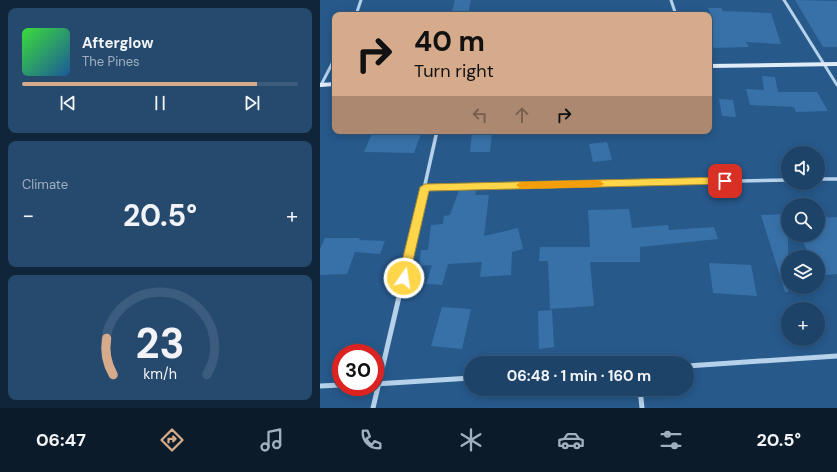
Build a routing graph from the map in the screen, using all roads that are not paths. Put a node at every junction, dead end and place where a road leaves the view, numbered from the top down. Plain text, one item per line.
1 (361, 0) edge
2 (671, 0) edge
3 (784, 0) edge
4 (357, 12) edge
5 (675, 12) edge
6 (332, 63) edge
7 (824, 64) junction
8 (837, 64) edge
9 (712, 66) edge
10 (332, 84) edge
11 (320, 85) edge
12 (837, 85) edge
13 (435, 134) edge
14 (837, 178) edge
15 (825, 179) edge
16 (781, 180) edge
17 (425, 187) junction
18 (384, 355) edge
19 (837, 356) edge
20 (694, 366) edge
21 (464, 378) edge
22 (384, 384) edge
23 (332, 385) edge
24 (320, 386) edge
25 (375, 396) edge
26 (641, 396) edge
27 (373, 408) edge
28 (642, 408) edge

1 - 4 street
2 - 5 street
3 - 7 street
6 - 11 street
7 - 8 street
7 - 9 street
7 - 12 street
10 - 11 street
13 - 17 street
14 - 15 street
16 - 17 street
17 - 18 street
19 - 20 street
21 - 22 street
23 - 24 street
25 - 27 street
26 - 28 street

